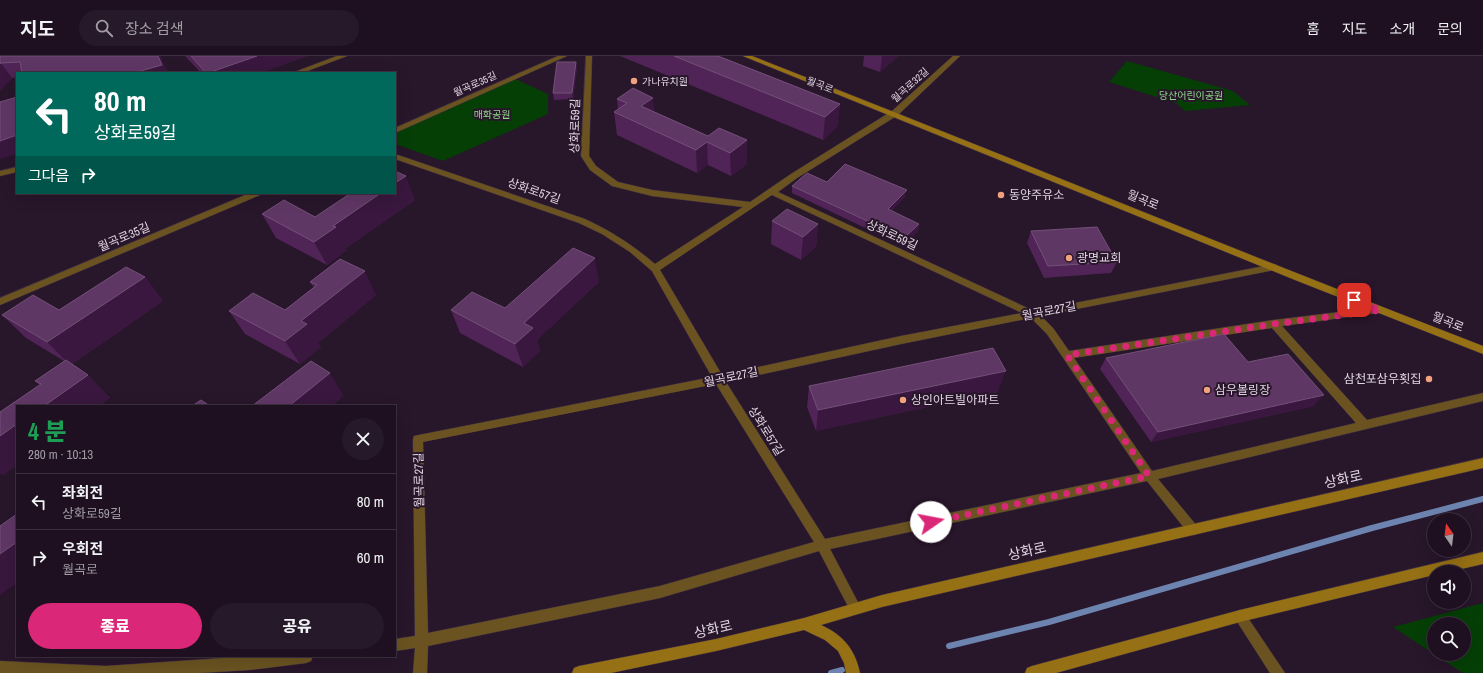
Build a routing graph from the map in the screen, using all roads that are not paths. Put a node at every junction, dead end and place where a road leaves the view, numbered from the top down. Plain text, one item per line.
1 (344, 56) edge
2 (564, 56) edge
3 (589, 56) edge
4 (746, 56) edge
5 (957, 56) edge
6 (298, 72) edge
7 (894, 113) junction
8 (396, 132) edge
9 (396, 156) edge
10 (16, 169) edge
11 (0, 174) edge
12 (772, 192) junction
13 (255, 194) edge
14 (751, 205) junction
15 (1274, 267) junction
16 (655, 268) junction
17 (0, 302) edge
18 (1381, 310) junction
19 (1033, 314) junction
20 (1274, 324) junction
21 (1482, 351) edge
22 (1067, 355) junction
23 (719, 380) junction
24 (1483, 397) edge
25 (1364, 424) junction
26 (1483, 463) edge
27 (1149, 476) junction
28 (1192, 530) junction
29 (822, 545) junction
30 (1483, 558) edge
31 (855, 608) junction
32 (1240, 616) junction
33 (804, 624) junction
34 (422, 641) junction
35 (396, 645) edge
36 (298, 657) edge
37 (0, 668) edge
38 (420, 673) edge
39 (579, 673) edge
40 (853, 673) edge
41 (1032, 673) edge
42 (1278, 673) edge

1 - 6 street
2 - 8 street, 월곡로35길
3 - 14 street, 상화로59길
4 - 7 main road, 월곡로
5 - 7 street, 월곡로32길
7 - 12 street
7 - 15 main road, 월곡로
9 - 16 street, 상화로57길
10 - 11 street
12 - 14 street
12 - 19 street, 상화로59길
13 - 17 street, 월곡로35길
14 - 16 street
15 - 18 main road, 월곡로
15 - 19 street, 월곡로27길
16 - 23 street, 상화로57길
18 - 20 street, 월곡로
18 - 21 main road, 월곡로
19 - 22 street, 상화로59길
19 - 23 street, 월곡로27길
20 - 22 street, 월곡로
20 - 25 street
22 - 27 street, 상화로59길
23 - 29 street, 상화로57길
23 - 34 street, 월곡로27길
24 - 25 street
25 - 27 street
26 - 28 main road, 상화로
27 - 28 street, 상화로59길
27 - 29 street
28 - 31 main road, 상화로
29 - 31 street, 상화로57길
29 - 34 street
30 - 32 main road
31 - 33 main road, 상화로
32 - 41 main road
32 - 42 street
33 - 39 main road, 상화로
33 - 40 main road
34 - 35 street
34 - 38 street, 월곡로27길
36 - 37 street

